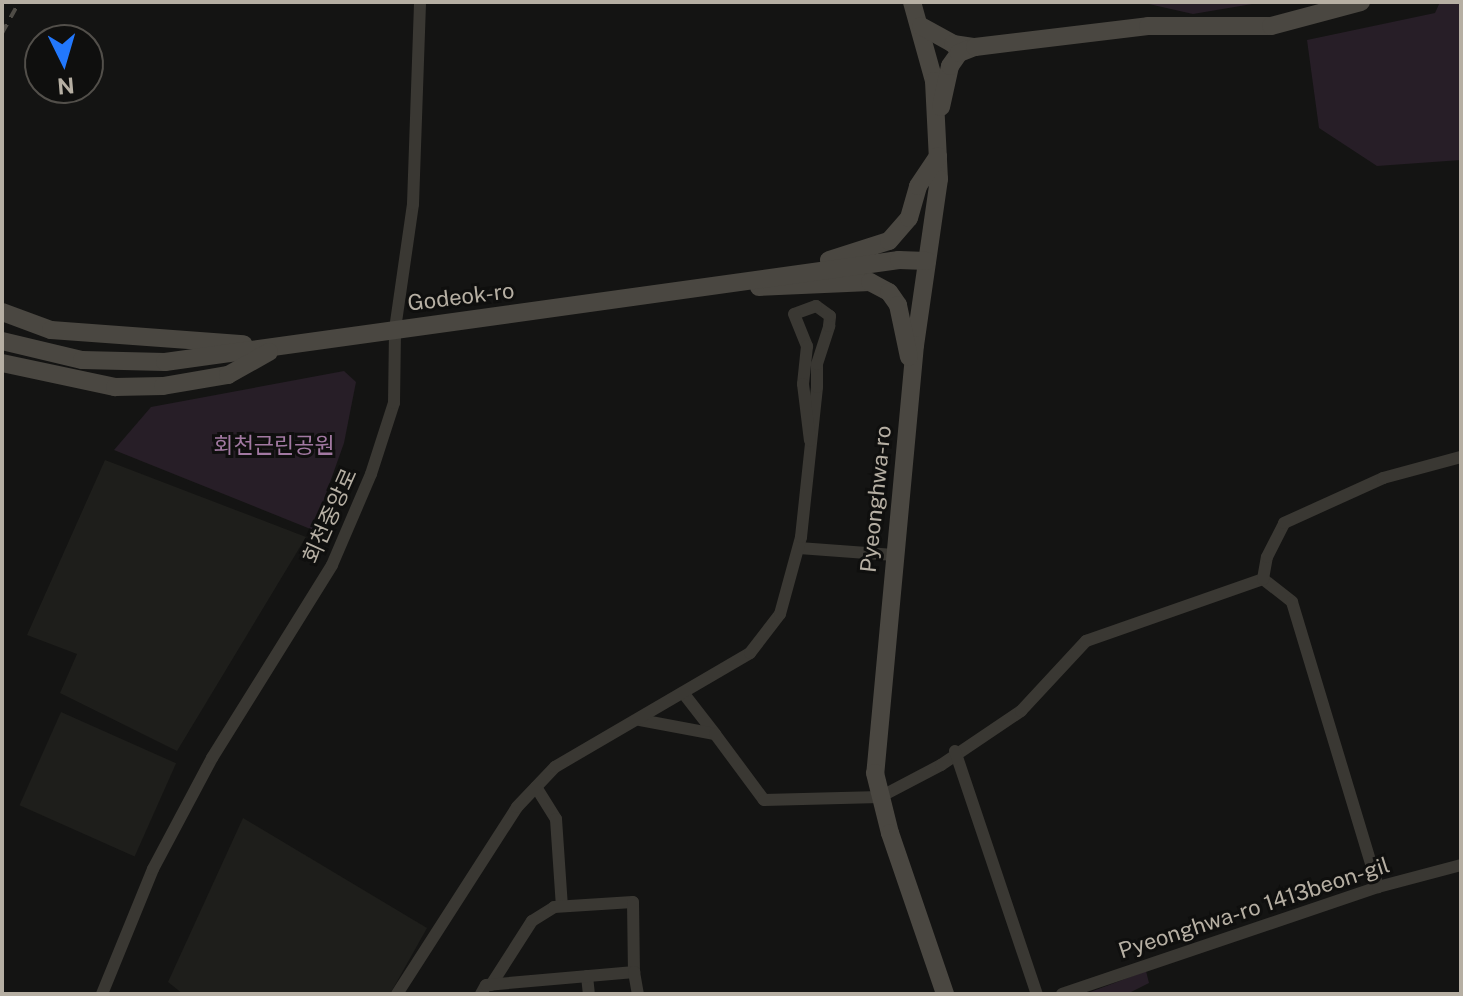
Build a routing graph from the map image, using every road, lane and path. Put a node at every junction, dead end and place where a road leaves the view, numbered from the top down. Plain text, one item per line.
1 (420, 2) edge
2 (912, 2) edge
3 (1361, 2) edge
4 (921, 26) junction
5 (975, 47) junction
6 (938, 116) junction
7 (939, 153) junction
8 (927, 261) junction
9 (766, 278) junction
10 (720, 285) junction
11 (2, 312) edge
12 (395, 329) junction
13 (2, 341) edge
14 (278, 347) junction
15 (2, 363) edge
16 (913, 370) junction
17 (810, 441) junction
18 (1461, 457) edge
19 (799, 548) junction
20 (894, 555) junction
21 (1263, 579) junction
22 (684, 694) junction
23 (637, 720) junction
24 (715, 734) junction
25 (955, 751) junction
26 (536, 787) junction
27 (880, 797) junction
28 (1461, 865) edge
29 (1378, 887) junction
30 (562, 906) junction
31 (634, 972) junction
32 (587, 976) junction
33 (546, 980) junction
34 (486, 990) edge
35 (102, 994) edge
36 (397, 994) edge
37 (547, 994) edge
38 (589, 994) edge
39 (638, 994) edge
40 (945, 994) edge
41 (1037, 994) edge
42 (1062, 994) edge

1 - 12 street, 회천중앙로
2 - 4 main road, Pyeonghwa-ro
3 - 5 main road
4 - 5 main road
4 - 6 main road, Pyeonghwa-ro
5 - 6 main road
6 - 7 main road, Pyeonghwa-ro
7 - 8 main road, Pyeonghwa-ro
7 - 9 main road
8 - 9 main road, Godeok-ro
8 - 16 main road, Pyeonghwa-ro
9 - 10 main road, Godeok-ro
10 - 12 main road, Godeok-ro
10 - 16 main road
11 - 14 main road
12 - 14 main road, Godeok-ro
12 - 35 street, 회천중앙로
13 - 14 main road, Godeok-ro
14 - 15 main road
16 - 20 main road, Pyeonghwa-ro
17 - 17 street
17 - 19 street
18 - 21 street
19 - 20 street
19 - 22 street
20 - 27 main road, Pyeonghwa-ro
21 - 25 street
21 - 29 street
22 - 23 street
22 - 24 street
23 - 24 street
23 - 26 street
24 - 27 street
25 - 27 street
25 - 41 street
26 - 30 street
26 - 36 street
27 - 40 main road, Pyeonghwa-ro
28 - 29 street, Pyeonghwa-ro 1413beon-gil
29 - 42 street, Pyeonghwa-ro 1413beon-gil
30 - 31 street
30 - 34 street
31 - 32 street
31 - 39 street
32 - 33 street
32 - 38 street
33 - 34 street
33 - 37 street

